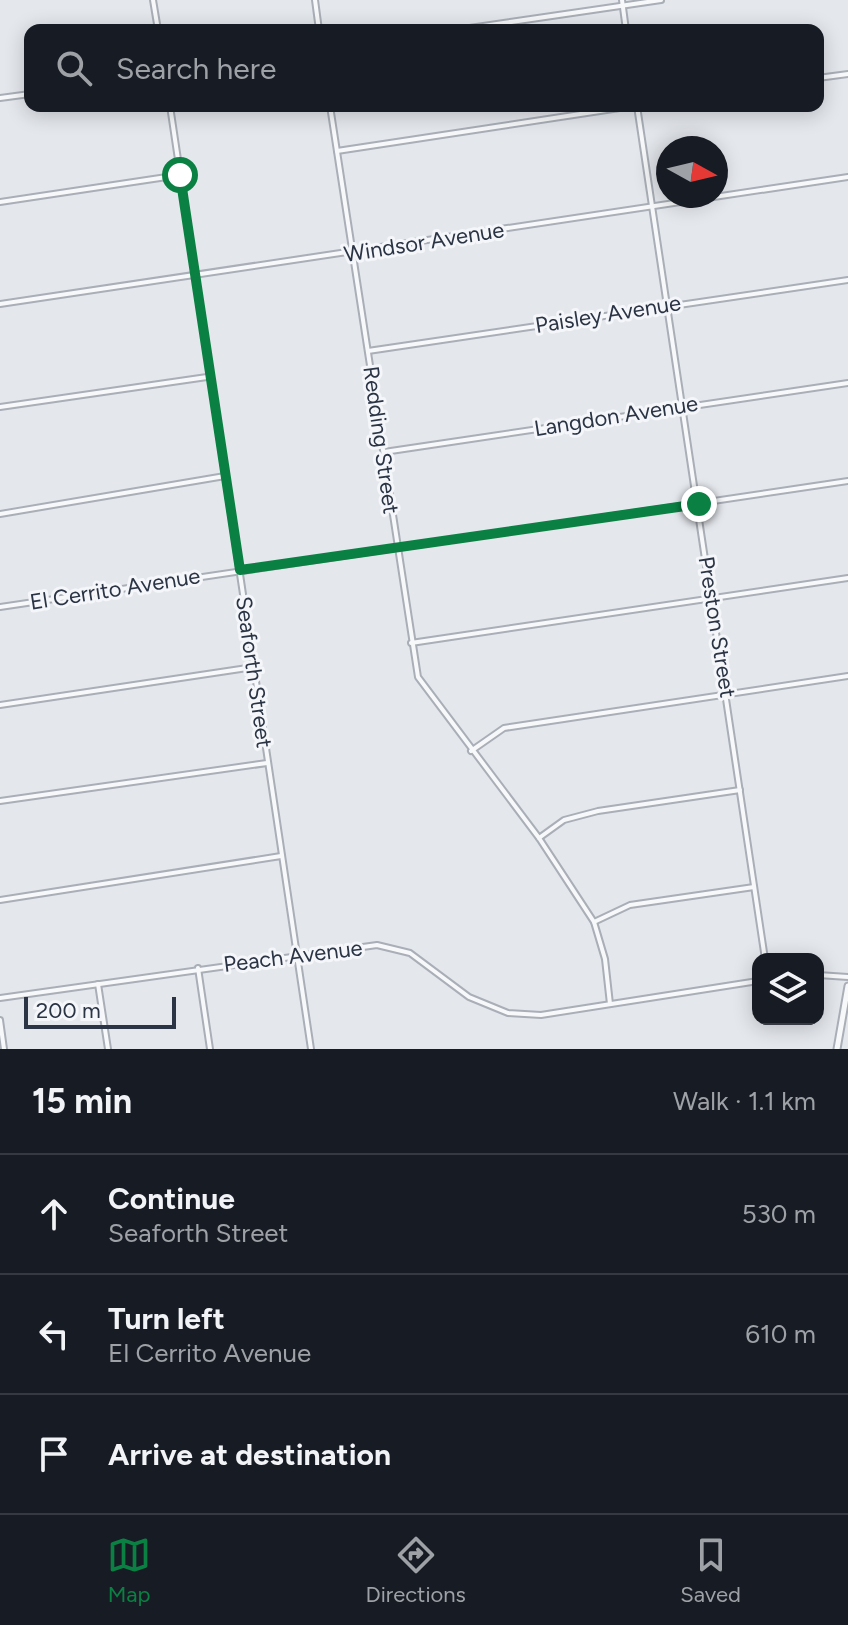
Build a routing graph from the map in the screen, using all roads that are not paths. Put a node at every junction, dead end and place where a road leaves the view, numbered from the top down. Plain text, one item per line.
1 (153, 0) edge
2 (315, 0) edge
3 (661, 0) edge
4 (622, 3) edge
5 (157, 24) edge
6 (318, 24) edge
7 (493, 24) edge
8 (625, 24) edge
9 (848, 74) edge
10 (824, 77) edge
11 (24, 95) edge
12 (0, 98) edge
13 (171, 112) edge
14 (331, 112) edge
15 (595, 112) edge
16 (636, 112) edge
17 (337, 151) junction
18 (180, 175) junction
19 (848, 177) edge
20 (0, 202) edge
21 (653, 207) junction
22 (351, 253) junction
23 (193, 275) junction
24 (848, 280) edge
25 (0, 304) edge
26 (668, 304) junction
27 (368, 351) junction
28 (209, 377) junction
29 (848, 383) edge
30 (684, 405) junction
31 (0, 407) edge
32 (384, 452) junction
33 (225, 476) junction
34 (848, 481) edge
35 (699, 504) junction
36 (0, 514) edge
37 (396, 549) junction
38 (240, 570) junction
39 (848, 578) edge
40 (712, 598) junction
41 (0, 607) edge
42 (411, 643) junction
43 (254, 667) junction
44 (848, 676) edge
45 (727, 694) junction
46 (0, 705) edge
47 (471, 751) junction
48 (268, 763) junction
49 (740, 790) junction
50 (0, 801) edge
51 (539, 838) junction
52 (281, 856) junction
53 (754, 887) junction
54 (0, 900) edge
55 (594, 922) junction
56 (764, 953) edge
57 (297, 954) junction
58 (198, 968) junction
59 (824, 975) edge
60 (848, 977) edge
61 (752, 982) edge
62 (98, 984) junction
63 (848, 986) edge
64 (0, 998) edge
65 (610, 1004) junction
66 (0, 1020) edge
67 (4, 1049) edge
68 (108, 1049) edge
69 (210, 1049) edge
70 (311, 1049) edge
71 (837, 1049) edge

1 - 5 street
2 - 6 street
3 - 4 street
4 - 7 street
4 - 8 street
9 - 10 street
11 - 12 street
13 - 18 street, Seaforth Street
14 - 17 street, Redding Street
15 - 17 street
16 - 21 street, Preston Street
17 - 22 street, Redding Street
18 - 20 street
18 - 23 street, Seaforth Street
19 - 21 street, Windsor Avenue
21 - 22 street, Windsor Avenue
21 - 26 street, Preston Street
22 - 23 street, Windsor Avenue
22 - 27 street, Redding Street
23 - 25 street, Windsor Avenue
23 - 28 street, Seaforth Street
24 - 26 street, Paisley Avenue
26 - 27 street, Paisley Avenue
26 - 30 street, Preston Street
27 - 32 street, Redding Street
28 - 31 street
28 - 33 street, Seaforth Street
29 - 30 street, Langdon Avenue
30 - 32 street, Langdon Avenue
30 - 35 street, Preston Street
32 - 37 street, Redding Street
33 - 36 street
33 - 38 street, Seaforth Street
34 - 35 street, El Cerrito Avenue
35 - 37 street, El Cerrito Avenue
35 - 40 street, Preston Street
37 - 38 street, El Cerrito Avenue
37 - 42 street, Redding Street
38 - 41 street, El Cerrito Avenue
38 - 43 street, Seaforth Street
39 - 40 street
40 - 42 street
40 - 45 street, Preston Street
42 - 47 street, Redding Street
43 - 46 street
43 - 48 street, Seaforth Street
44 - 45 street
45 - 47 street
45 - 49 street, Preston Street
47 - 51 street, Redding Street
48 - 50 street
48 - 52 street, Seaforth Street
49 - 51 street
49 - 53 street, Preston Street
51 - 55 street, Redding Street
52 - 54 street
52 - 57 street, Seaforth Street
53 - 55 street
53 - 56 street, Preston Street
55 - 65 street, Redding Street
57 - 58 street, Peach Avenue
57 - 65 street, Peach Avenue
57 - 70 street, Seaforth Street
58 - 62 street, Peach Avenue
58 - 69 street
59 - 60 street
61 - 65 street, Peach Avenue
62 - 64 street, Peach Avenue
62 - 68 street
63 - 71 street
66 - 67 street

